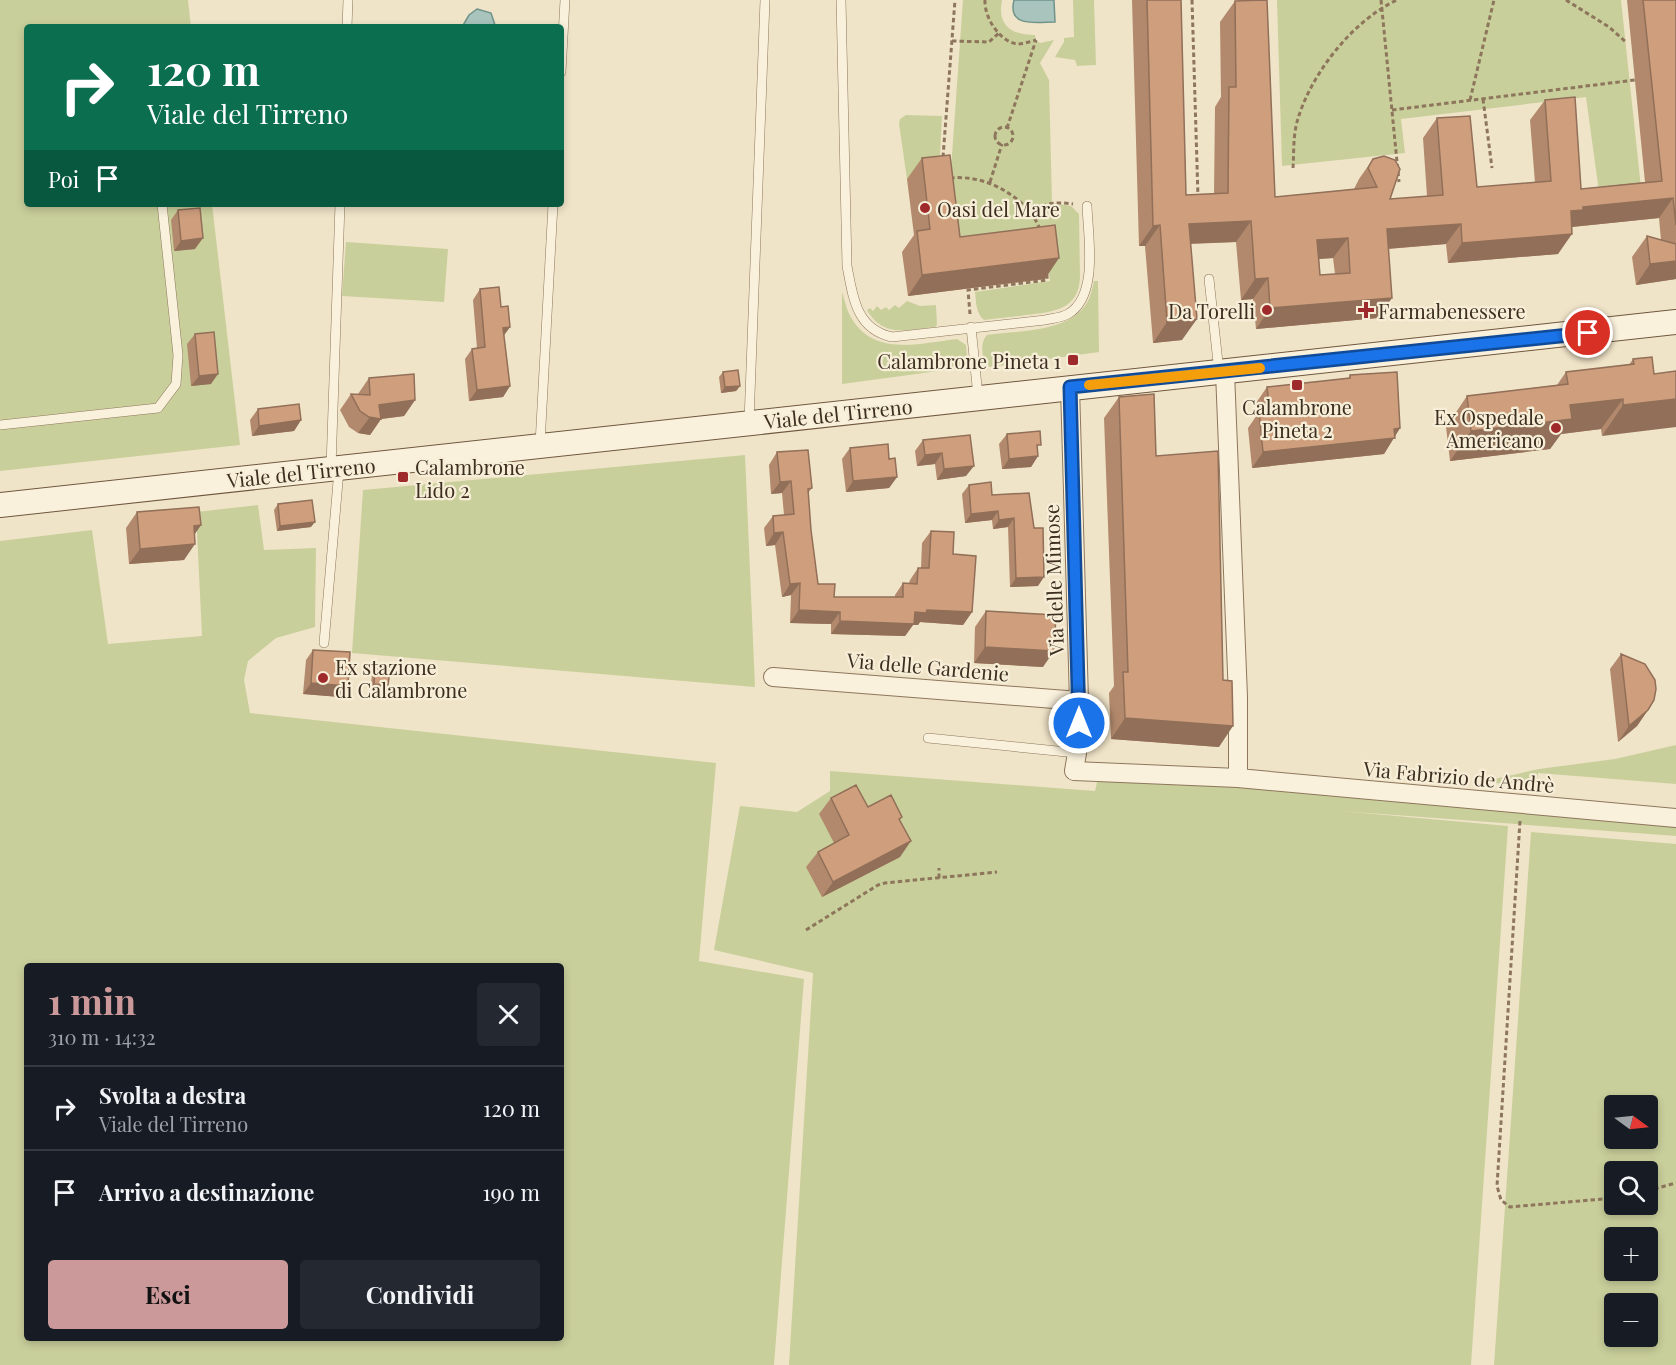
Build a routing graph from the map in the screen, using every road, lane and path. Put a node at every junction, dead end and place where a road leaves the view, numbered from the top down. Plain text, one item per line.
1 (348, 0) edge
2 (565, 0) edge
3 (765, 0) edge
4 (841, 0) edge
5 (955, 0) edge
6 (985, 0) edge
7 (1192, 0) edge
8 (1381, 0) edge
9 (1397, 0) edge
10 (1494, 0) edge
11 (1566, 0) edge
12 (1382, 10) junction
13 (347, 24) edge
14 (564, 24) edge
15 (999, 33) junction
16 (952, 41) junction
17 (1627, 43) dead end
18 (1635, 80) dead end
19 (1483, 98) junction
20 (1470, 100) junction
21 (1392, 110) junction
22 (1007, 128) junction
23 (1002, 144) junction
24 (943, 168) edge
25 (1293, 168) dead end
26 (1492, 168) dead end
27 (942, 179) edge
28 (1399, 182) edge
29 (990, 183) junction
30 (1204, 198) edge
31 (1087, 206) joint
32 (162, 207) edge
33 (340, 207) edge
34 (553, 207) edge
35 (1032, 213) junction
36 (1042, 236) edge
37 (1046, 269) edge
38 (1209, 279) dead end
39 (1676, 322) edge
40 (971, 327) junction
41 (1222, 372) junction
42 (1070, 387) junction
43 (979, 397) junction
44 (749, 423) junction
45 (0, 424) edge
46 (540, 446) junction
47 (335, 468) junction
48 (0, 505) edge
49 (324, 643) dead end
50 (773, 676) dead end
51 (1079, 701) junction
52 (928, 738) dead end
53 (1076, 762) junction
54 (1238, 778) junction
55 (1521, 805) junction
56 (1676, 818) edge
57 (939, 868) dead end
58 (997, 872) dead end
59 (939, 878) junction
60 (806, 930) dead end
61 (1676, 1183) edge
62 (1658, 1188) edge
63 (1604, 1198) edge

1 - 13 lane
2 - 14 lane
3 - 44 lane
4 - 40 lane
5 - 16 path
6 - 15 path
7 - 30 path
8 - 12 path
9 - 12 path
10 - 20 path
11 - 17 path
12 - 21 path
12 - 25 path
15 - 16 path
15 - 22 path
16 - 24 path
18 - 19 path
19 - 20 path
19 - 26 path
20 - 21 path
21 - 28 path
22 - 23 path
22 - 23 path
23 - 29 path
27 - 29 path
29 - 35 path
31 - 35 path
31 - 40 lane
32 - 45 lane
33 - 47 lane
34 - 46 lane
35 - 36 path
37 - 40 path
38 - 41 lane
39 - 41 main road, Viale del Tirreno
40 - 43 lane
41 - 42 main road, Viale del Tirreno
41 - 54 street
42 - 43 main road, Viale del Tirreno
42 - 51 street, Via delle Mimose
43 - 44 main road, Viale del Tirreno
44 - 46 main road, Viale del Tirreno
46 - 47 main road, Viale del Tirreno
47 - 48 main road, Viale del Tirreno
47 - 49 lane
50 - 51 street, Via delle Gardenie
51 - 53 street, Via delle Mimose
52 - 53 lane
53 - 54 street, Via Fabrizio de Andrè
54 - 55 street, Via Fabrizio de Andrè
55 - 56 street, Via Fabrizio de Andrè
55 - 63 path
57 - 59 path
58 - 59 path
59 - 60 path
61 - 62 path

